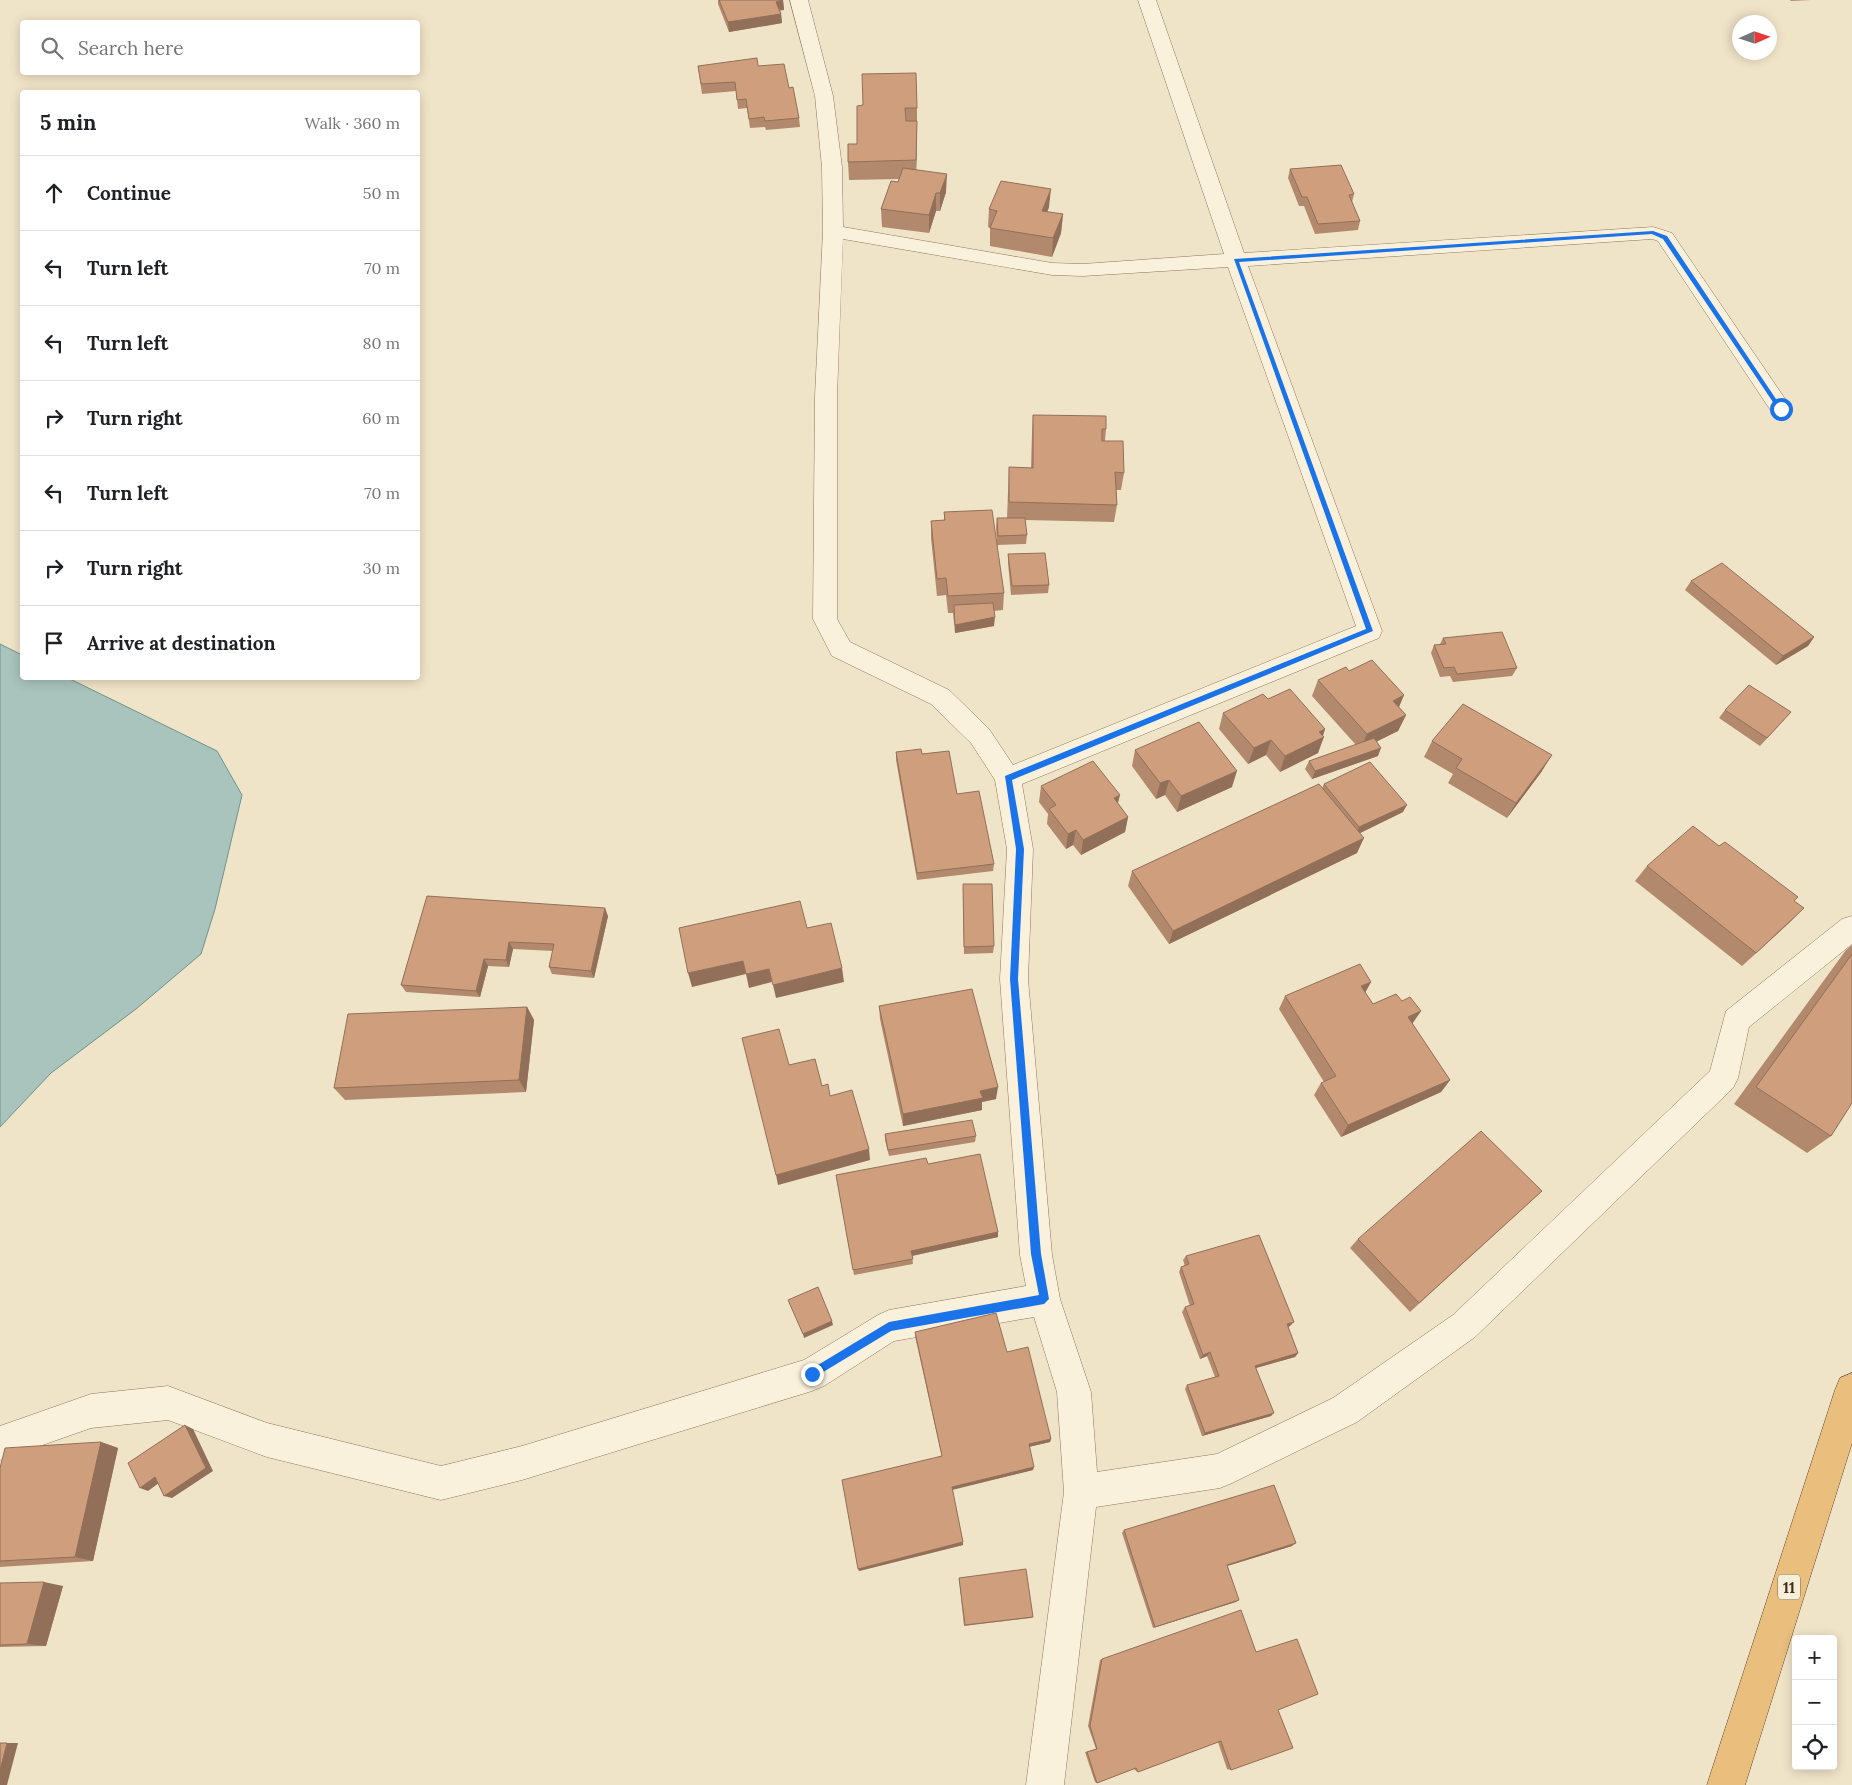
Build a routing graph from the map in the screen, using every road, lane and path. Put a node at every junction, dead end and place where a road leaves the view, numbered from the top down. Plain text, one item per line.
1 (799, 0) edge
2 (1147, 0) edge
3 (833, 231) junction
4 (1236, 260) junction
5 (1781, 409) dead end
6 (1008, 778) junction
7 (1852, 928) edge
8 (1044, 1299) junction
9 (1852, 1390) edge
10 (0, 1443) edge
11 (1081, 1492) junction
12 (1045, 1785) edge
13 (1726, 1785) edge

1 - 3 street
2 - 4 street
3 - 4 street
3 - 6 street
4 - 5 street
4 - 6 street
6 - 8 street
7 - 11 street
8 - 10 street
8 - 11 street
9 - 13 highway, 11
11 - 12 street

